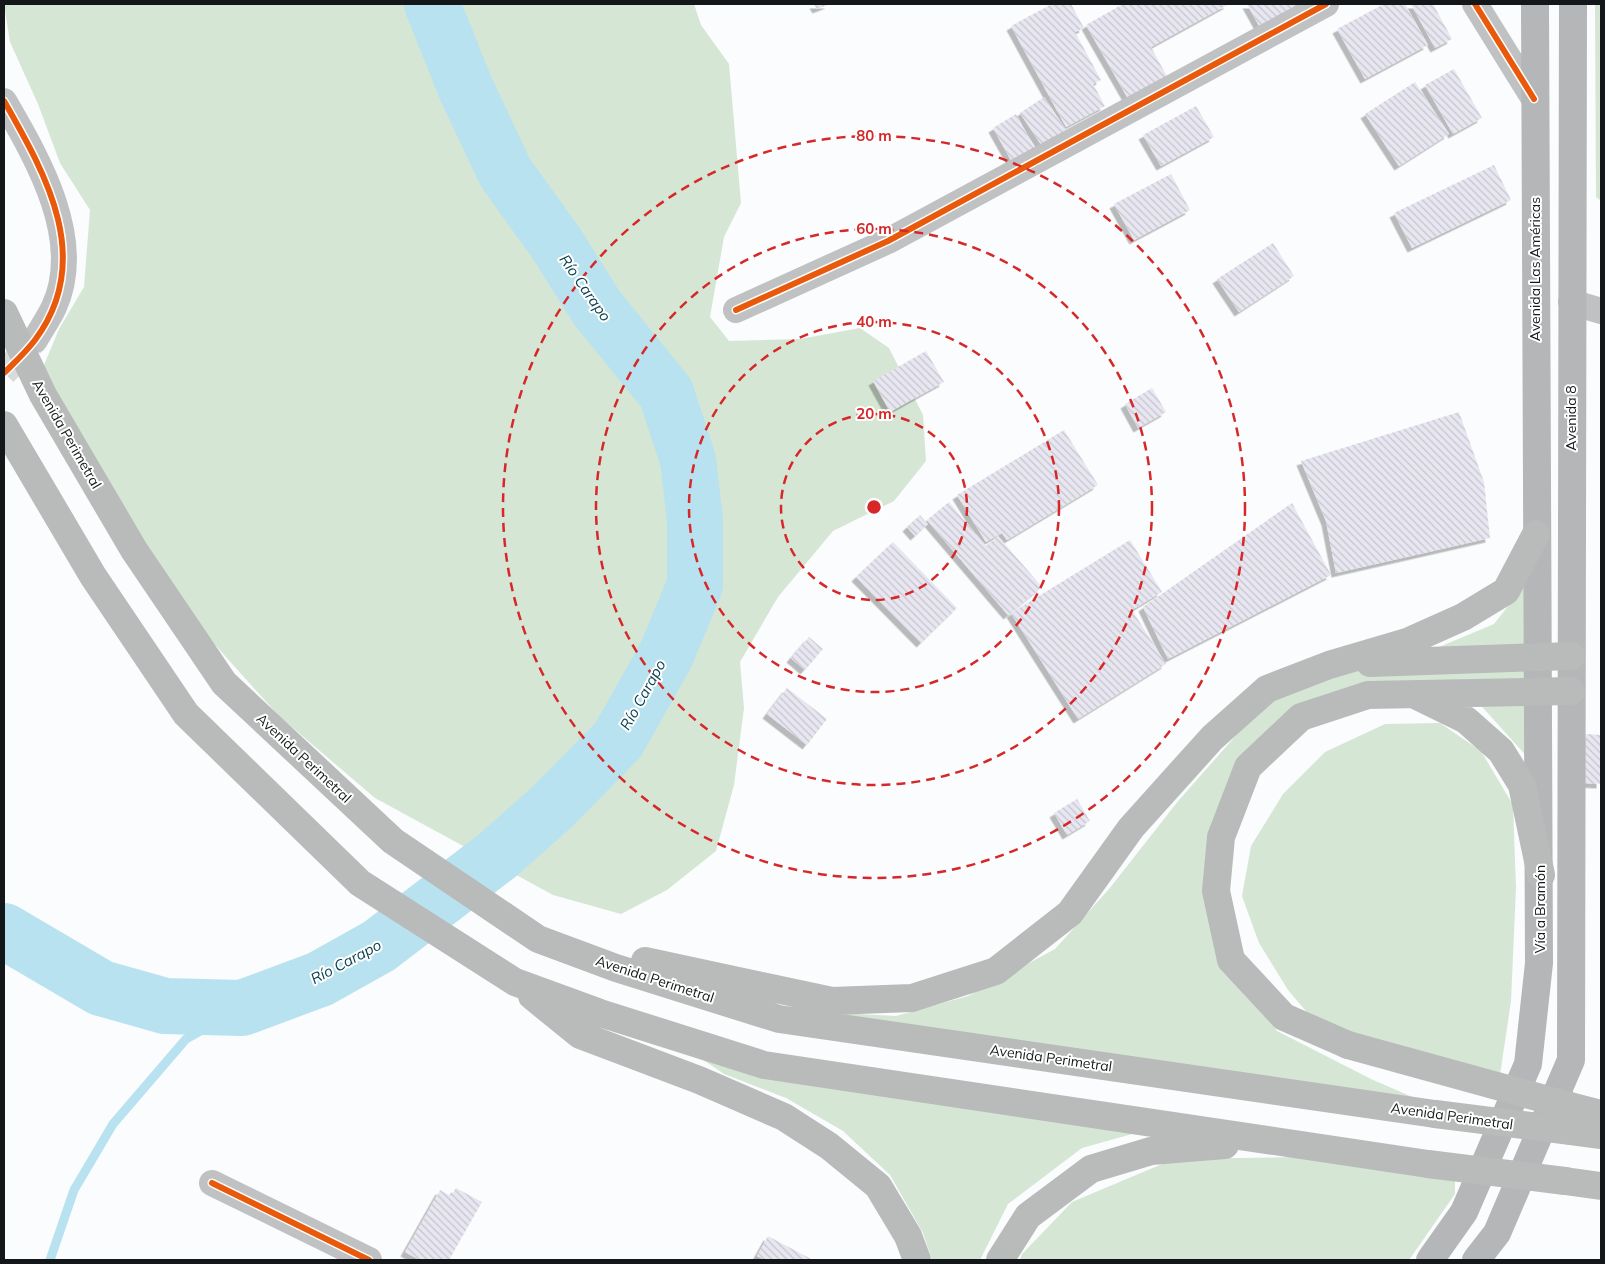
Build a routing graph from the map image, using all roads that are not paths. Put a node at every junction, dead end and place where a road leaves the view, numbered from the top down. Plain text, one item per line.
1 (1326, 4) edge
2 (1476, 4) edge
3 (1535, 4) edge
4 (1573, 4) edge
5 (1534, 99) junction
6 (4, 101) edge
7 (1571, 302) junction
8 (736, 310) dead end
9 (1601, 311) edge
10 (4, 313) edge
11 (35, 340) tunnel mouth
12 (4, 425) edge
13 (1536, 534) junction
14 (1571, 656) junction
15 (1539, 657) junction
16 (1329, 665) junction
17 (1571, 691) junction
18 (1538, 692) junction
19 (1413, 694) junction
20 (1540, 875) junction
21 (538, 939) junction
22 (515, 982) junction
23 (1601, 1114) edge
24 (1571, 1119) junction
25 (1601, 1135) edge
26 (1428, 1164) junction
27 (212, 1183) dead end
28 (1601, 1186) edge
29 (369, 1260) edge
30 (917, 1260) edge
31 (1000, 1260) edge
32 (1430, 1260) edge
33 (1476, 1260) edge

1 - 8 street
2 - 5 street
3 - 5 main road, Avenida Las Américas
4 - 7 main road
5 - 13 main road, Avenida Las Américas
6 - 11 street
7 - 9 street
7 - 14 main road, Avenida 8
10 - 21 main road, Avenida Perimetral
12 - 22 main road
13 - 15 main road, Vía a Bramón
13 - 16 main road
14 - 15 main road
14 - 17 main road
15 - 16 main road
15 - 18 main road, Vía a Bramón
16 - 21 main road
17 - 18 main road
17 - 33 main road
18 - 19 main road
18 - 20 main road, Vía a Bramón
19 - 20 main road
19 - 24 main road, bridge
20 - 32 main road, Vía a Bramón
21 - 24 main road, Avenida Perimetral, bridge
22 - 26 main road
22 - 30 main road
23 - 24 main road
24 - 25 main road, Avenida Perimetral
26 - 28 main road, bridge
26 - 31 main road
27 - 29 street

